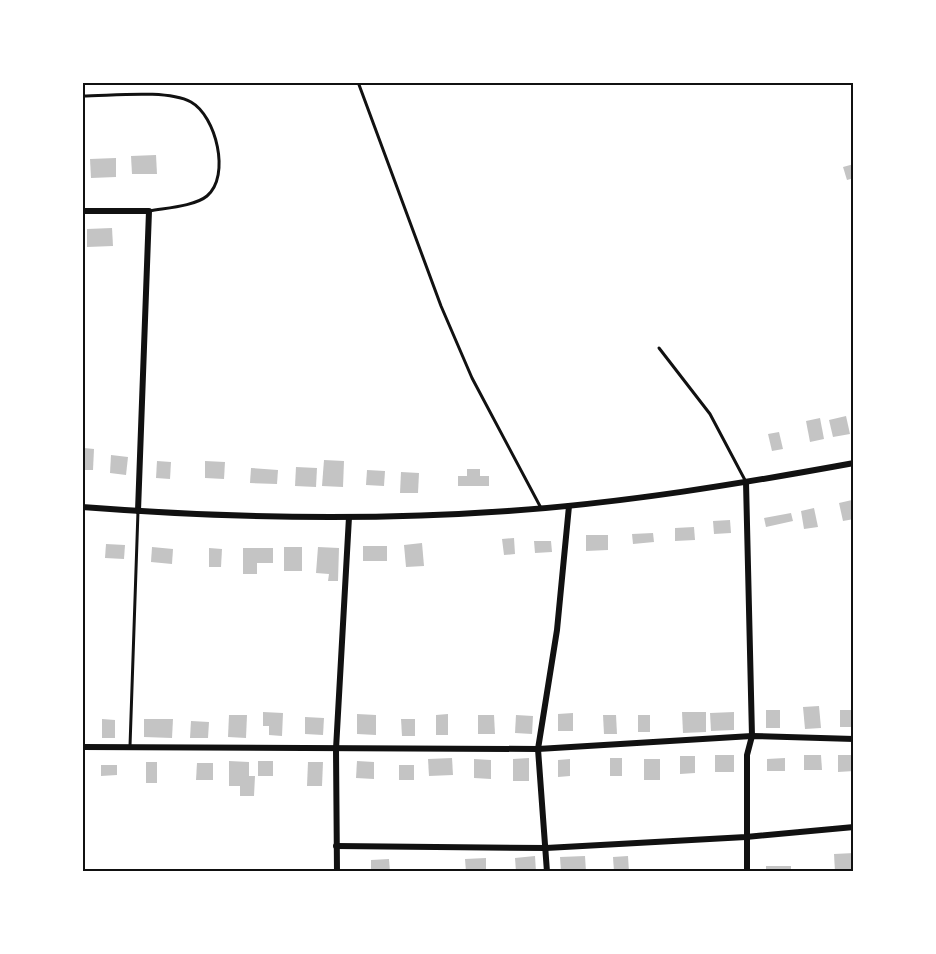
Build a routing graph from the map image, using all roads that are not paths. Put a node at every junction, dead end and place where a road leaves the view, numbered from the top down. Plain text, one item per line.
1 (358, 82) edge
2 (82, 96) edge
3 (82, 211) edge
4 (149, 212) junction
5 (659, 348) dead end
6 (854, 463) edge
7 (746, 482) junction
8 (569, 506) junction
9 (82, 507) edge
10 (542, 508) junction
11 (138, 511) junction
12 (349, 517) junction
13 (752, 736) junction
14 (854, 739) edge
15 (130, 746) junction
16 (82, 747) edge
17 (336, 749) junction
18 (538, 749) junction
19 (854, 827) edge
20 (746, 837) junction
21 (336, 846) junction
22 (546, 848) junction
23 (337, 872) edge
24 (547, 872) edge
25 (747, 872) edge

1 - 10 lane
2 - 4 lane
3 - 4 street
4 - 11 street
5 - 7 lane
6 - 7 street
7 - 8 street
7 - 13 street
8 - 10 street
8 - 18 street
9 - 11 street
10 - 12 street
11 - 12 street
11 - 15 lane
12 - 17 street
13 - 14 street
13 - 18 street
13 - 20 street
15 - 16 street
15 - 17 street
17 - 18 street
17 - 21 street
18 - 22 street
19 - 20 street
20 - 22 street
20 - 25 street
21 - 22 street
21 - 23 street
22 - 24 street

